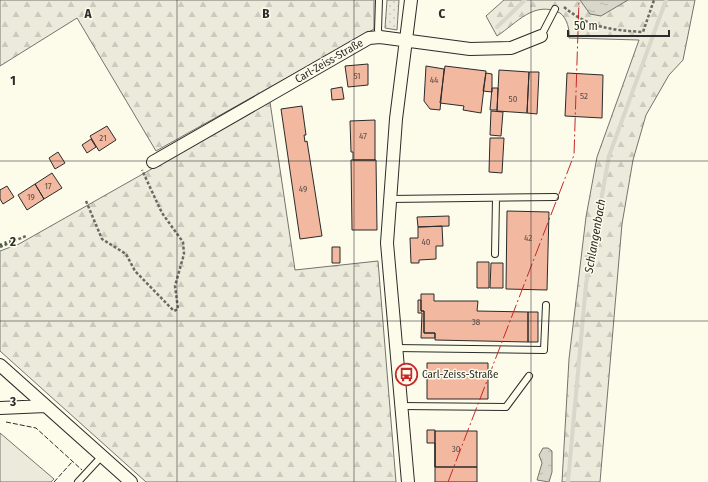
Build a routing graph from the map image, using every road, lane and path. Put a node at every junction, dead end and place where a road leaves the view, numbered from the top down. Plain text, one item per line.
1 (379, 0) edge
2 (411, 0) edge
3 (654, 0) edge
4 (555, 9) joint
5 (541, 36) joint
6 (380, 37) junction
7 (406, 41) junction
8 (153, 162) dead end
9 (142, 169) dead end
10 (555, 197) dead end
11 (496, 198) junction
12 (390, 199) junction
13 (86, 201) dead end
14 (26, 236) dead end
15 (0, 247) edge
16 (495, 254) dead end
17 (546, 305) dead end
18 (396, 348) junction
19 (0, 365) edge
20 (529, 376) dead end
21 (46, 406) junction
22 (402, 406) junction
23 (0, 408) edge
24 (102, 456) junction
25 (78, 482) edge
26 (131, 482) edge
27 (408, 482) edge

1 - 6 lane
2 - 7 street
3 - 4 path
4 - 5 lane
5 - 7 street, Carl-Zeiss-Straße
6 - 7 street, Carl-Zeiss-Straße
6 - 8 street, Carl-Zeiss-Straße
7 - 12 street
9 - 13 path
10 - 11 lane
11 - 12 lane
11 - 16 lane
12 - 18 street
14 - 15 path
17 - 18 lane
18 - 22 street
19 - 21 street
20 - 22 lane
21 - 23 street
21 - 24 street
22 - 27 street
24 - 25 lane
24 - 26 street

